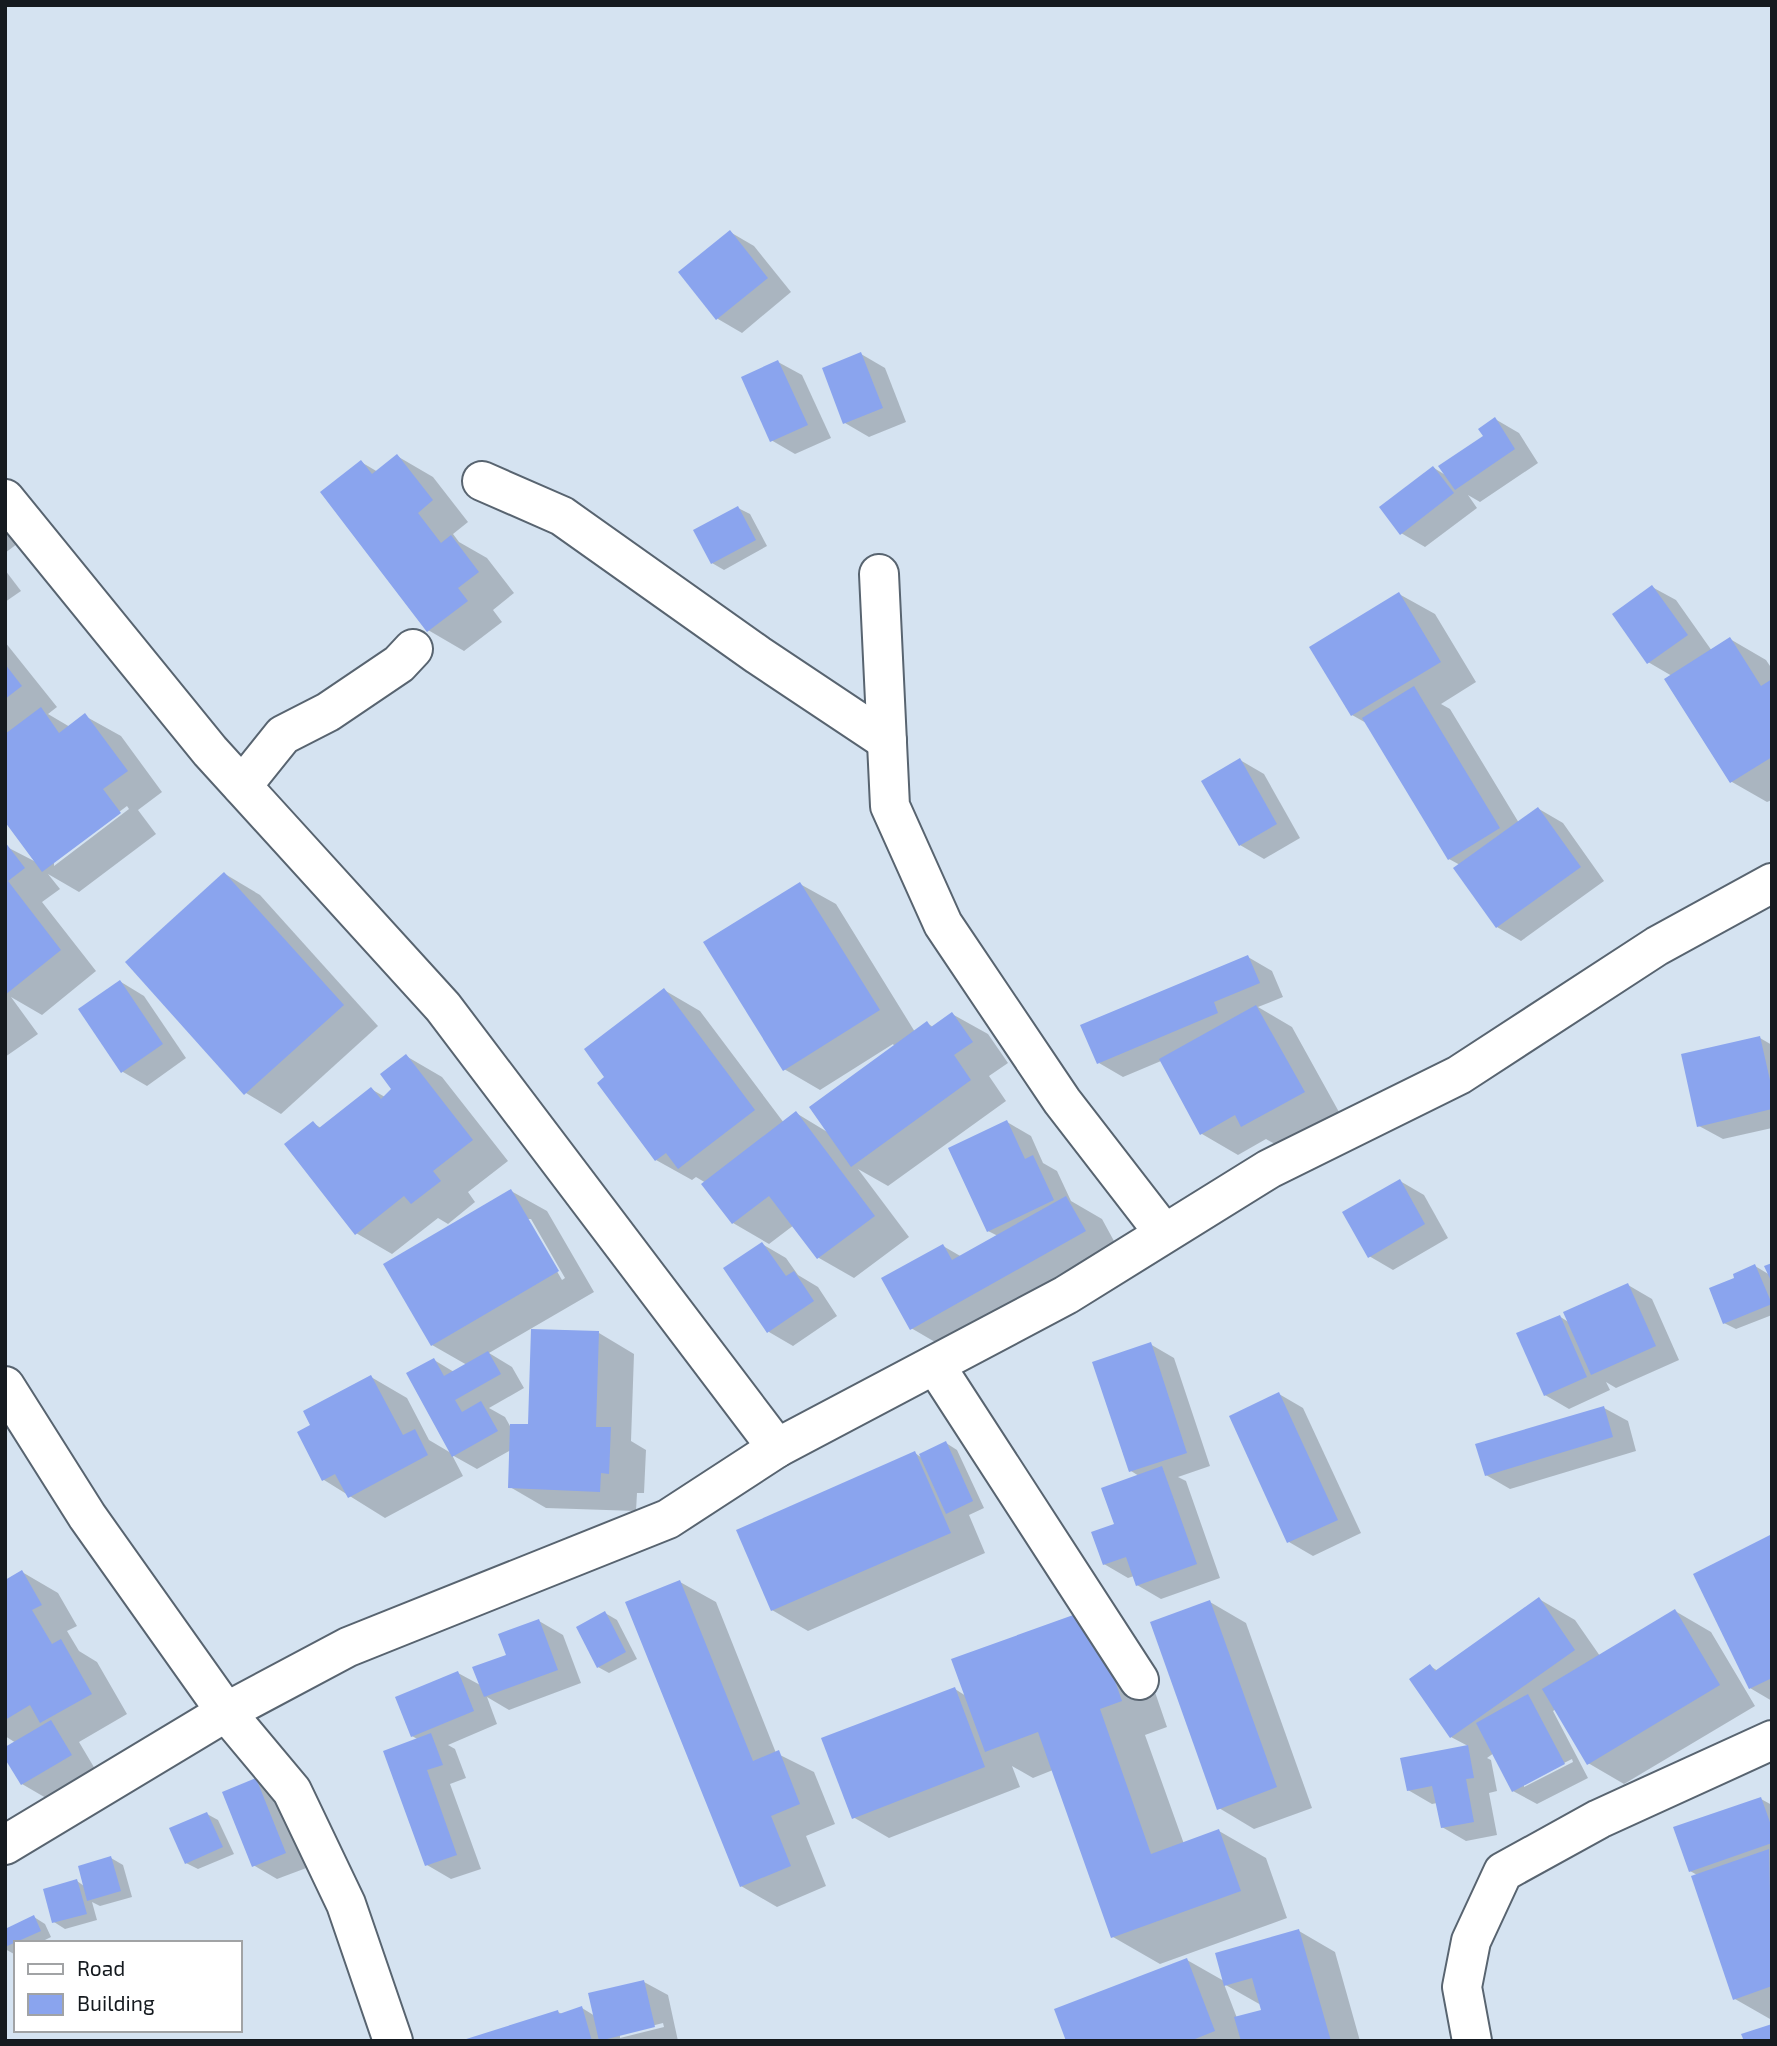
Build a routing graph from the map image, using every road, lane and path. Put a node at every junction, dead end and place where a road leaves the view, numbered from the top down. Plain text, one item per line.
1 (482, 481) dead end
2 (5, 499) edge
3 (879, 574) dead end
4 (413, 649) dead end
5 (887, 741) junction
6 (242, 786) junction
7 (1772, 883) edge
8 (1164, 1233) junction
9 (935, 1365) junction
10 (5, 1386) edge
11 (777, 1448) junction
12 (1139, 1680) dead end
13 (226, 1712) junction
14 (1772, 1740) edge
15 (5, 1845) edge
16 (393, 2041) edge
17 (1472, 2041) edge

1 - 5 street
2 - 6 street
3 - 5 street
4 - 6 street
5 - 8 street
6 - 11 street
7 - 8 street
8 - 9 street
9 - 11 street
9 - 12 street
10 - 13 street
11 - 13 street
13 - 15 street
13 - 16 street
14 - 17 street

